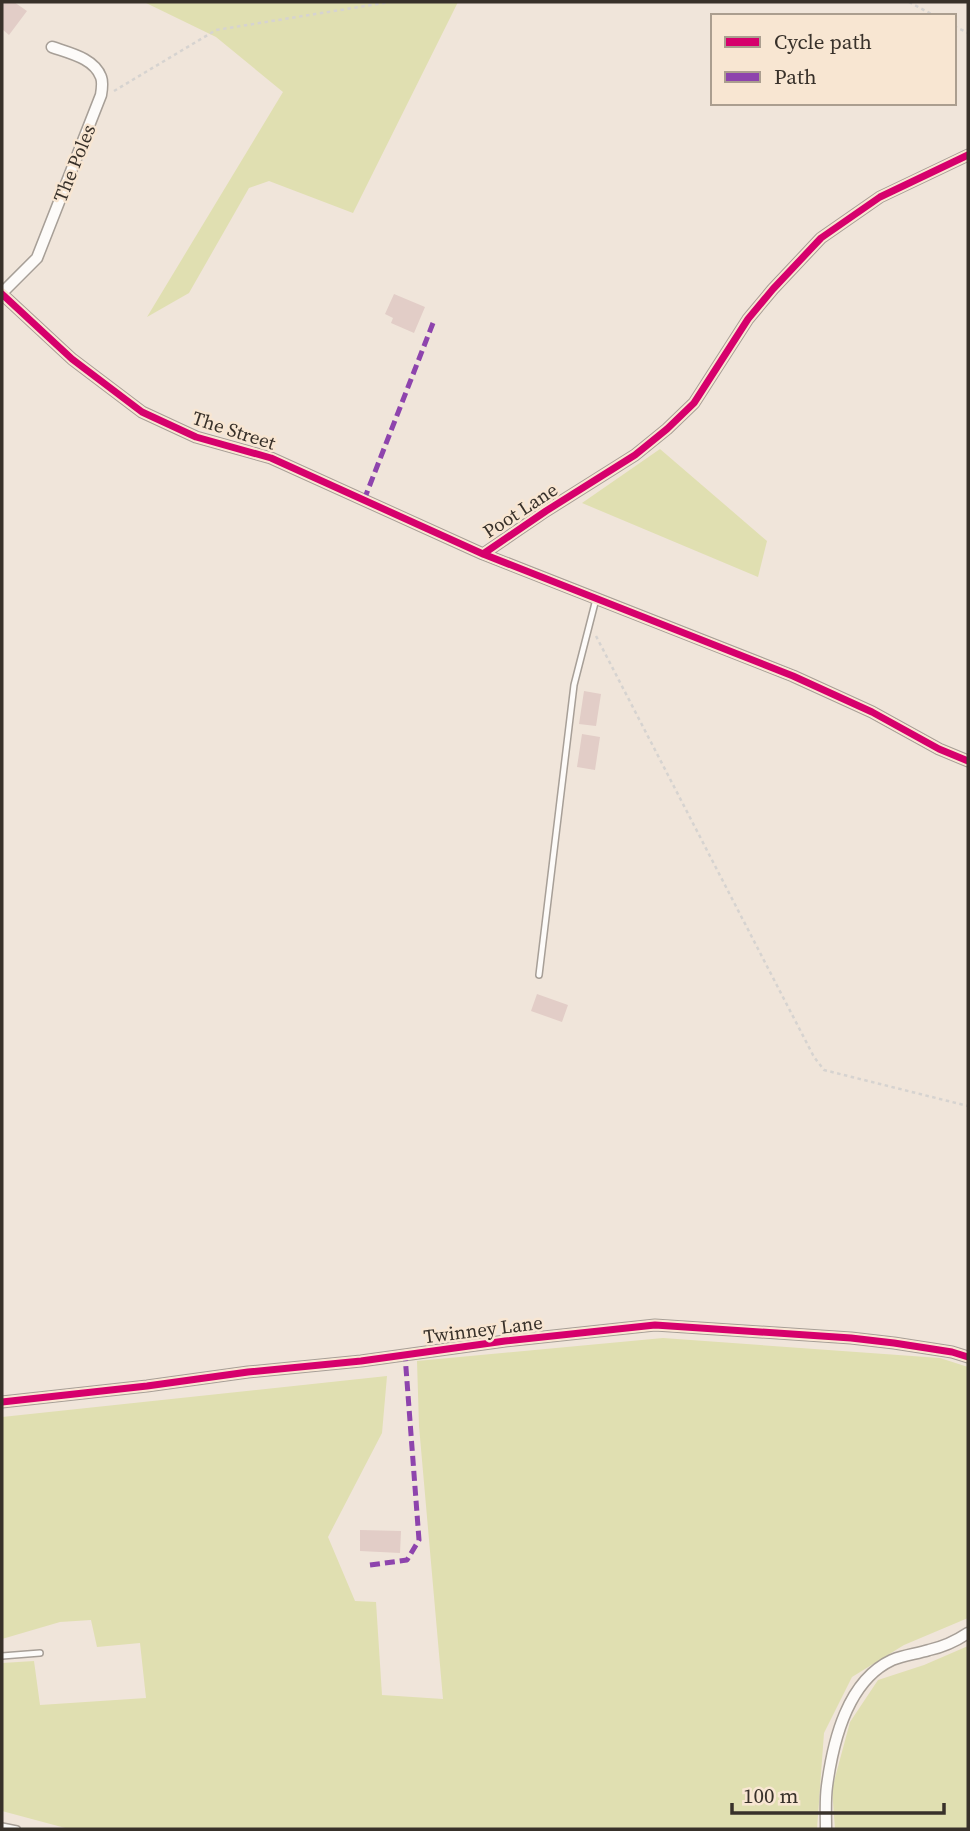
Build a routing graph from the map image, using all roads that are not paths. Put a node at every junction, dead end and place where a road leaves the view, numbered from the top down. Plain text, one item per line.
1 (52, 47) dead end
2 (968, 155) edge
3 (2, 294) edge
4 (483, 554) junction
5 (596, 599) junction
6 (968, 761) edge
7 (539, 975) dead end
8 (968, 1357) edge
9 (2, 1402) edge
10 (968, 1633) edge
11 (40, 1653) dead end
12 (2, 1656) edge
13 (2, 1826) edge
14 (18, 1829) edge
15 (826, 1829) edge

1 - 3 street, The Poles
2 - 4 street, Poot Lane
3 - 4 street, The Street
4 - 5 street, Poot Lane
5 - 6 street, Poot Lane
5 - 7 lane
8 - 9 street, Twinney Lane
10 - 15 street
11 - 12 lane
13 - 14 lane

